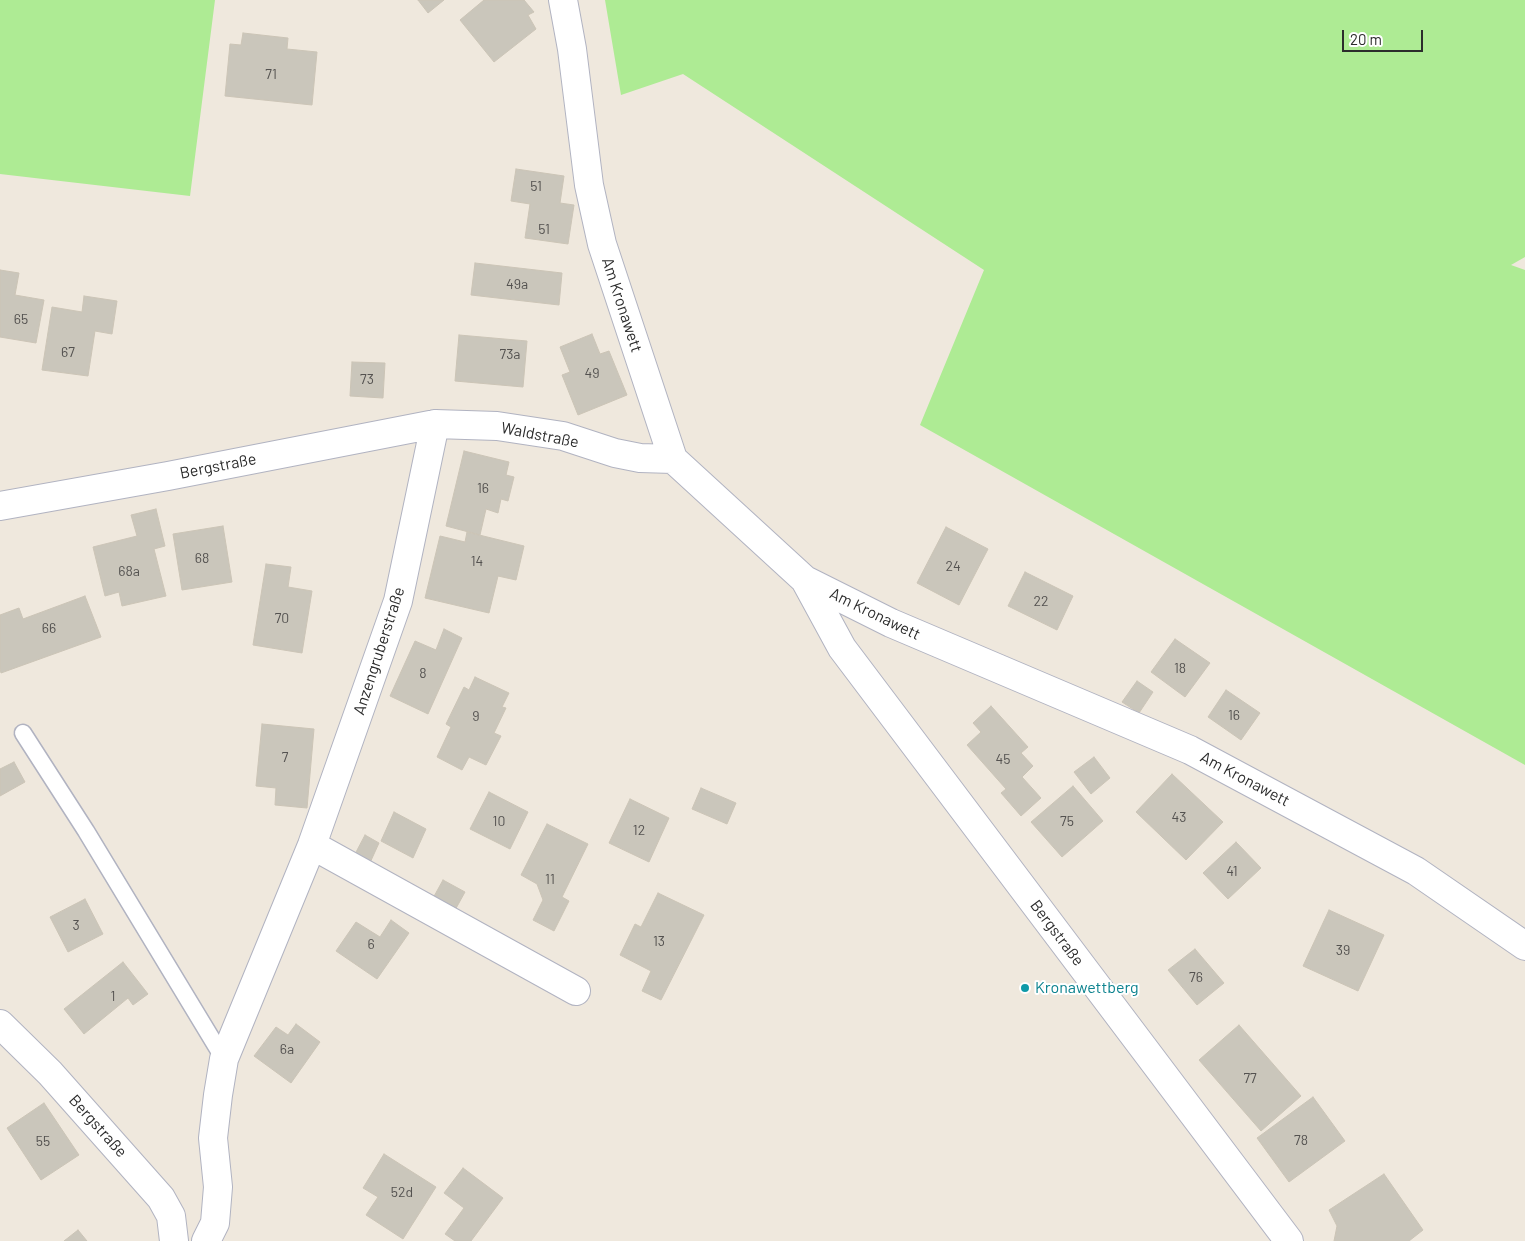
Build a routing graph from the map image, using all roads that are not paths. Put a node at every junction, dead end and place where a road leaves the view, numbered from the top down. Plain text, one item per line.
1 (563, 0) edge
2 (435, 424) junction
3 (673, 460) junction
4 (0, 506) edge
5 (805, 580) junction
6 (23, 733) dead end
7 (312, 845) junction
8 (1525, 946) edge
9 (576, 991) dead end
10 (0, 1024) edge
11 (224, 1059) junction
12 (174, 1241) edge
13 (206, 1241) edge
14 (1289, 1241) edge

1 - 3 street, Am Kronawett
2 - 3 street, Waldstraße
2 - 4 street, Bergstraße
2 - 7 street, Anzengruberstraße
3 - 5 street, Am Kronawett
5 - 8 street, Am Kronawett
5 - 14 street, Bergstraße
6 - 11 lane
7 - 9 street
7 - 11 street, Anzengruberstraße
10 - 12 street, Bergstraße
11 - 13 street, Anzengruberstraße

